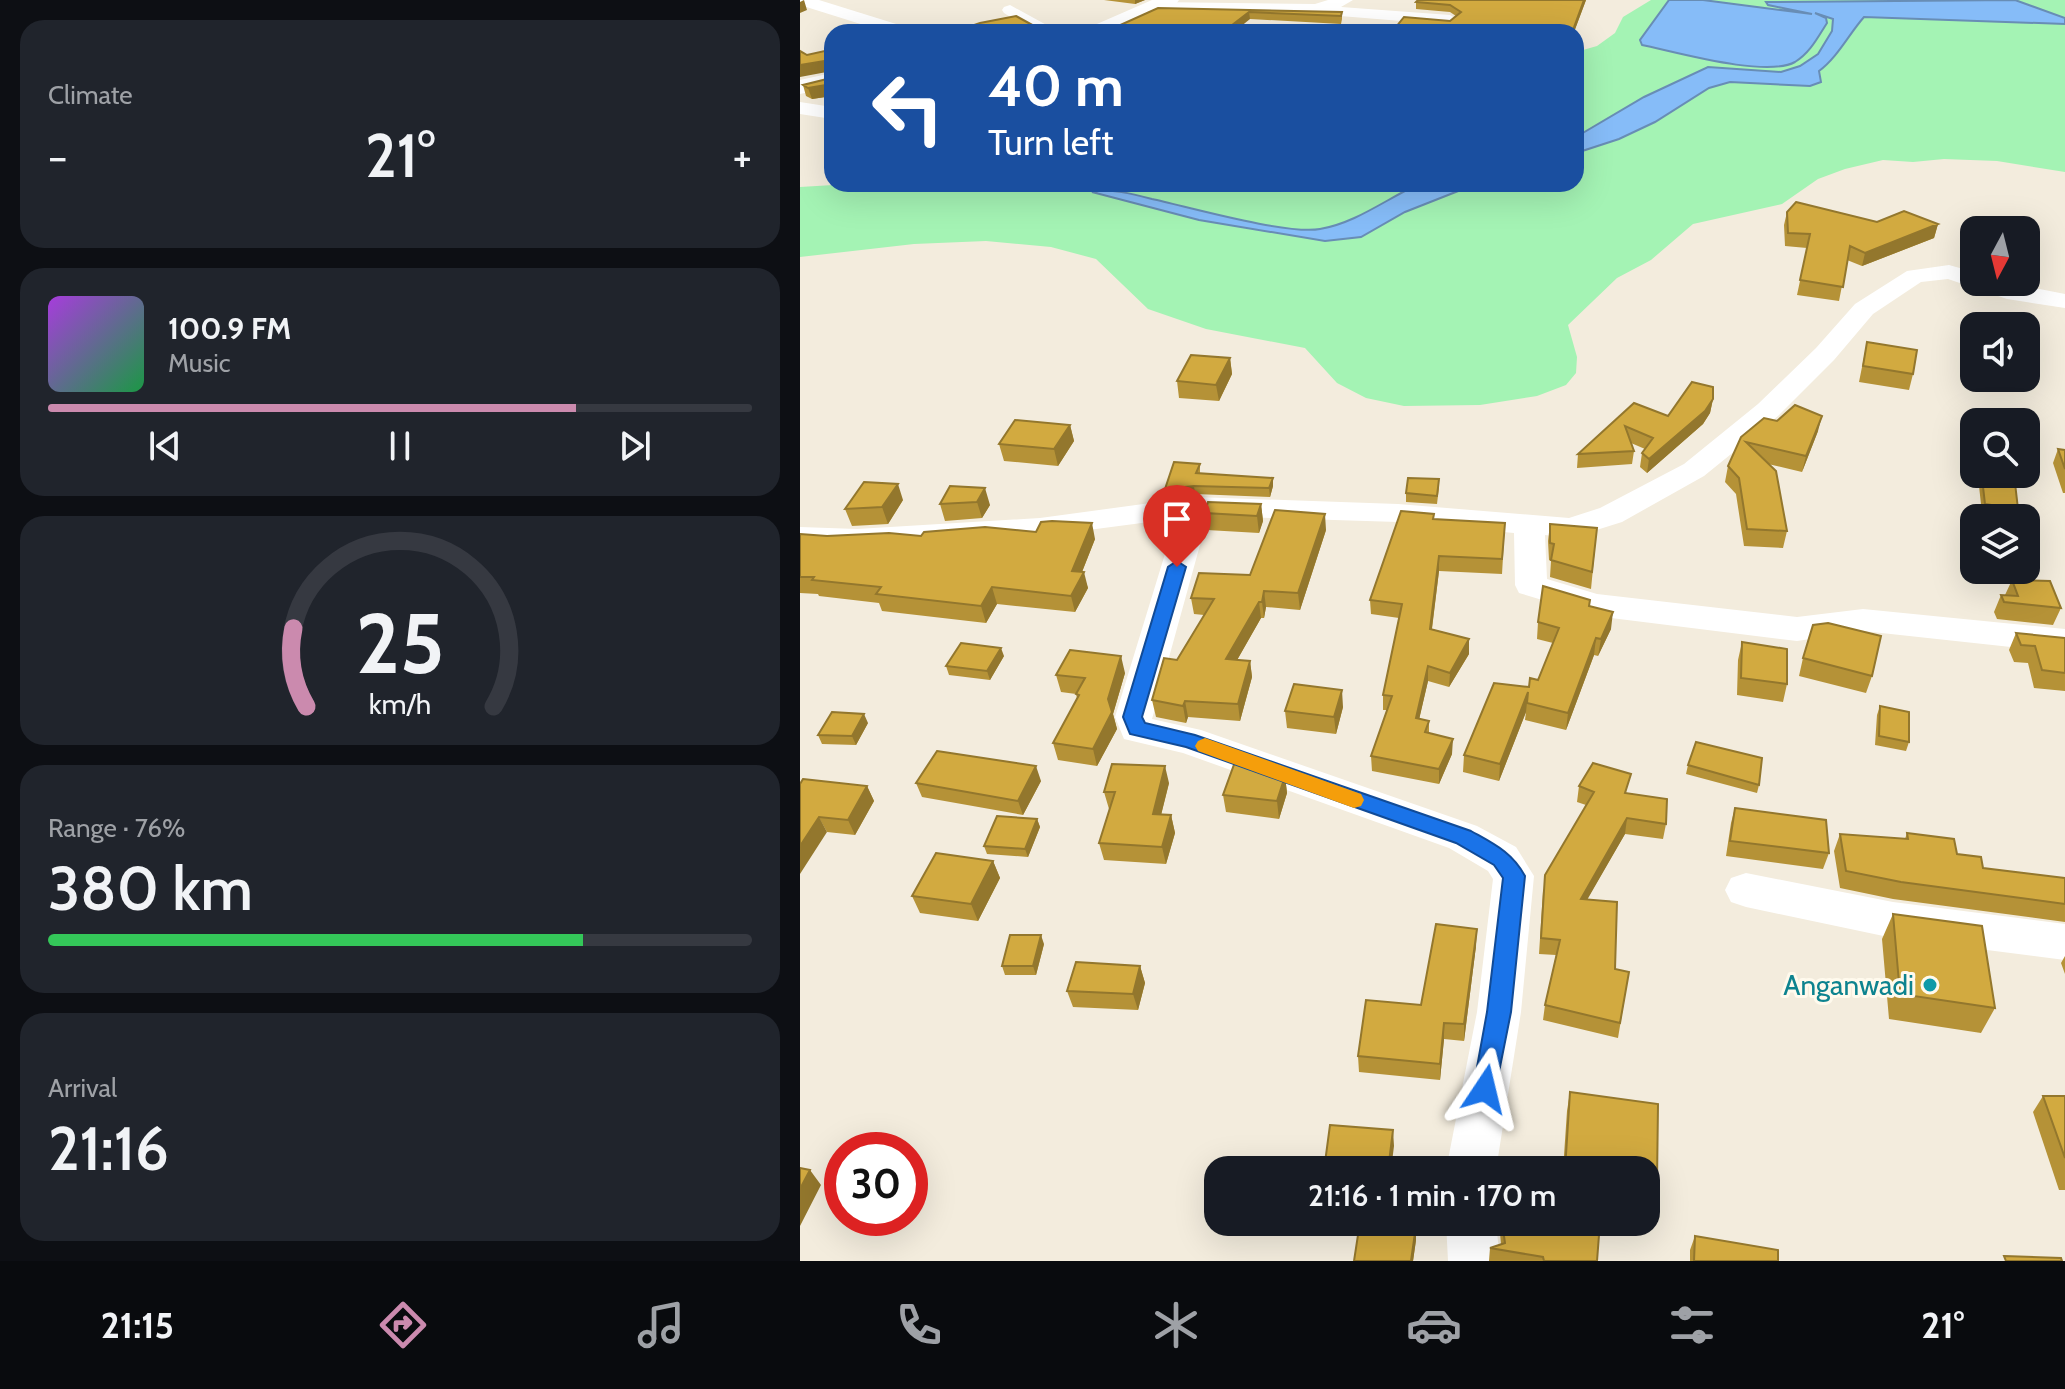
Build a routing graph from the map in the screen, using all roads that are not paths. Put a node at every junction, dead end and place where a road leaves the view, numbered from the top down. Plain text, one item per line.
1 (802, 0) edge
2 (1345, 0) edge
3 (1161, 3) edge
4 (1316, 9) junction
5 (1010, 10) dead end
6 (1450, 20) edge
7 (878, 24) edge
8 (1033, 24) edge
9 (1115, 24) edge
10 (824, 82) edge
11 (800, 87) edge
12 (800, 108) edge
13 (824, 112) edge
14 (1960, 275) edge
15 (2030, 296) edge
16 (2065, 301) edge
17 (1195, 506) junction
18 (1529, 525) junction
19 (800, 537) edge
20 (2065, 641) edge
21 (1746, 890) dead end
22 (2065, 942) edge
23 (1473, 1156) edge
24 (1472, 1236) edge
25 (1474, 1261) edge

1 - 7 street
2 - 4 street
3 - 4 street
3 - 9 main road
4 - 6 street
5 - 8 street
10 - 11 main road
12 - 13 street
14 - 18 street
15 - 16 street
17 - 18 street
17 - 19 street
17 - 23 street
18 - 20 street
21 - 22 street
24 - 25 street

